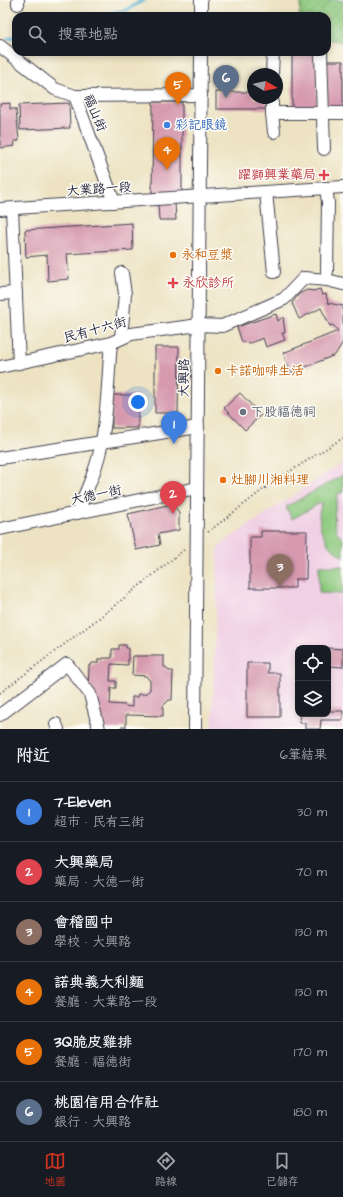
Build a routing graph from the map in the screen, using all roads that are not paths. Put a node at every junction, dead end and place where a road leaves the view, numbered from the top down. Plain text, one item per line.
1 (202, 0) edge
2 (201, 12) edge
3 (0, 46) edge
4 (12, 55) edge
5 (13, 56) edge
6 (201, 56) edge
7 (273, 56) edge
8 (321, 56) edge
9 (272, 68) edge
10 (201, 95) junction
11 (75, 96) junction
12 (272, 104) edge
13 (272, 113) junction
14 (343, 113) edge
15 (322, 114) junction
16 (274, 132) dead end
17 (324, 149) dead end
18 (343, 187) edge
19 (326, 188) junction
20 (266, 192) junction
21 (200, 196) junction
22 (114, 202) junction
23 (6, 209) edge
24 (274, 272) dead end
25 (327, 272) dead end
26 (122, 273) dead end
27 (343, 284) edge
28 (16, 293) junction
29 (0, 294) edge
30 (198, 325) junction
31 (116, 340) junction
32 (19, 362) junction
33 (0, 367) edge
34 (198, 427) junction
35 (102, 442) junction
36 (0, 458) edge
37 (197, 488) junction
38 (77, 513) junction
39 (0, 529) edge
40 (0, 715) edge
41 (99, 729) edge
42 (195, 729) edge

1 - 2 street
3 - 4 street, 福山街
5 - 11 street, 福山街
6 - 10 street, 大興路
7 - 9 street
8 - 15 street
10 - 11 street
10 - 21 street, 大興路
11 - 22 street, 福山街
12 - 13 street
13 - 15 street
13 - 16 street
14 - 15 street
15 - 17 street
18 - 19 street, 大業路一段
19 - 20 street, 大業路一段
19 - 25 street
20 - 21 street, 大業路一段
20 - 24 street
21 - 22 street, 大業路一段
21 - 30 street, 大興路
22 - 23 street, 大業路一段
23 - 28 street
26 - 31 street
27 - 30 street, 民有十六街
28 - 29 street
28 - 32 street
30 - 31 street, 民有十六街
30 - 34 street, 大興路
31 - 32 street, 民有十六街
31 - 35 street
32 - 33 street, 民有十六街
34 - 35 street
34 - 37 street, 大興路
35 - 36 street
35 - 38 street
37 - 38 street, 大德一街
37 - 42 street, 大興路
38 - 39 street, 大德一街
40 - 41 street

